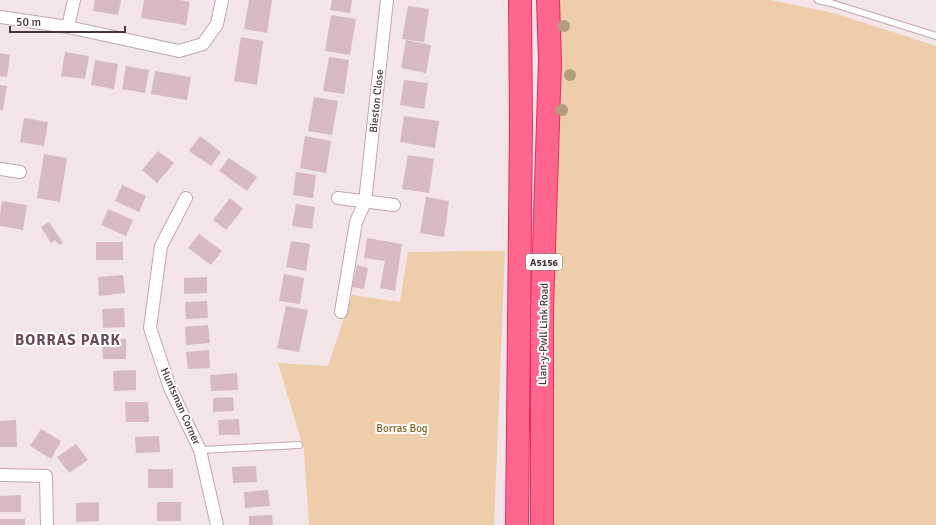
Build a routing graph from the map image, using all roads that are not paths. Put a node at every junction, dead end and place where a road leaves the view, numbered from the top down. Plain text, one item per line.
1 (74, 0) edge
2 (222, 0) edge
3 (387, 0) edge
4 (520, 0) edge
5 (548, 0) edge
6 (818, 0) edge
7 (0, 17) edge
8 (68, 27) junction
9 (936, 36) edge
10 (0, 169) edge
11 (20, 172) dead end
12 (186, 198) dead end
13 (338, 198) dead end
14 (365, 202) junction
15 (394, 206) dead end
16 (341, 312) dead end
17 (299, 445) dead end
18 (200, 450) junction
19 (0, 475) edge
20 (47, 525) edge
21 (217, 525) edge
22 (517, 525) edge
23 (542, 525) edge

1 - 8 street
2 - 8 street
3 - 14 street, Bieston Close
4 - 22 highway, A5156
5 - 23 highway, Llan-y-Pwll Link Road / A5156
6 - 9 lane
7 - 8 street
10 - 11 street
12 - 18 street, Huntsman Corner
13 - 14 street
14 - 15 street
14 - 16 street, Bieston Close
17 - 18 lane
18 - 21 street, Huntsman Corner
19 - 20 street

